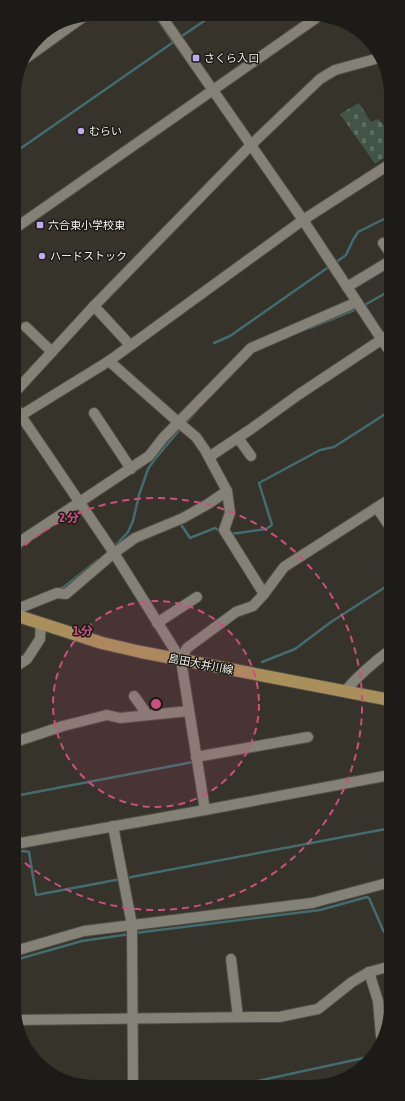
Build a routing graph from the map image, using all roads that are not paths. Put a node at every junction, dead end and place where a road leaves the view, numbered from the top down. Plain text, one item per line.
1 (165, 21) edge
2 (312, 21) edge
3 (77, 23) edge
4 (33, 53) edge
5 (376, 59) edge
6 (213, 90) junction
7 (251, 145) junction
8 (384, 168) edge
9 (303, 220) junction
10 (21, 224) edge
11 (384, 265) edge
12 (347, 287) junction
13 (358, 302) junction
14 (94, 306) junction
15 (26, 327) dead end
16 (384, 334) edge
17 (384, 337) edge
18 (130, 346) junction
19 (52, 352) junction
20 (109, 361) junction
21 (21, 386) edge
22 (21, 412) edge
23 (94, 413) dead end
24 (21, 420) edge
25 (178, 422) junction
26 (238, 438) junction
27 (251, 456) dead end
28 (209, 457) junction
29 (131, 469) junction
30 (227, 491) junction
31 (80, 503) junction
32 (384, 503) edge
33 (377, 508) junction
34 (384, 518) edge
35 (21, 541) edge
36 (114, 553) junction
37 (264, 594) junction
38 (197, 597) dead end
39 (21, 608) edge
40 (21, 617) edge
41 (41, 623) junction
42 (157, 623) junction
43 (384, 654) edge
44 (181, 660) junction
45 (21, 663) edge
46 (345, 691) junction
47 (134, 696) dead end
48 (384, 699) edge
49 (189, 711) junction
50 (146, 715) junction
51 (308, 737) dead end
52 (21, 740) edge
53 (196, 757) junction
54 (384, 776) edge
55 (205, 810) junction
56 (114, 826) junction
57 (21, 843) edge
58 (384, 884) edge
59 (132, 925) junction
60 (21, 950) edge
61 (231, 959) dead end
62 (384, 968) edge
63 (369, 972) junction
64 (238, 1017) junction
65 (132, 1019) junction
66 (22, 1020) edge
67 (380, 1030) edge
68 (133, 1080) edge

1 - 6 street
2 - 6 street
3 - 4 street
5 - 7 street
6 - 7 street
6 - 10 street
7 - 9 street
7 - 14 street
8 - 9 street
9 - 12 street
9 - 18 street
11 - 12 street
12 - 13 street
13 - 16 street
13 - 25 street
14 - 18 street
14 - 19 street
15 - 19 street
17 - 26 street
18 - 20 street
19 - 21 street
20 - 22 street
20 - 25 street
23 - 29 street
24 - 31 street
25 - 28 street
25 - 29 street
26 - 27 street
26 - 28 street
28 - 30 street
29 - 31 street
30 - 36 street
30 - 37 street
31 - 35 street
31 - 36 street
32 - 33 street
33 - 34 street
33 - 37 street
36 - 39 street
36 - 42 street
37 - 44 street
38 - 42 street
40 - 41 main road, 島田大井川線
41 - 44 main road, 島田大井川線
41 - 45 street
42 - 44 street
43 - 46 street
44 - 46 main road, 島田大井川線
44 - 49 street
46 - 48 main road, 島田大井川線
47 - 50 street
49 - 50 street
49 - 53 street
50 - 52 street
51 - 53 street
53 - 55 street
54 - 55 street
55 - 56 street
56 - 57 street
56 - 59 street
58 - 59 street
59 - 60 street
59 - 65 street
61 - 64 street
62 - 63 street
63 - 64 street
63 - 67 street
64 - 65 street
65 - 66 street
65 - 68 street

